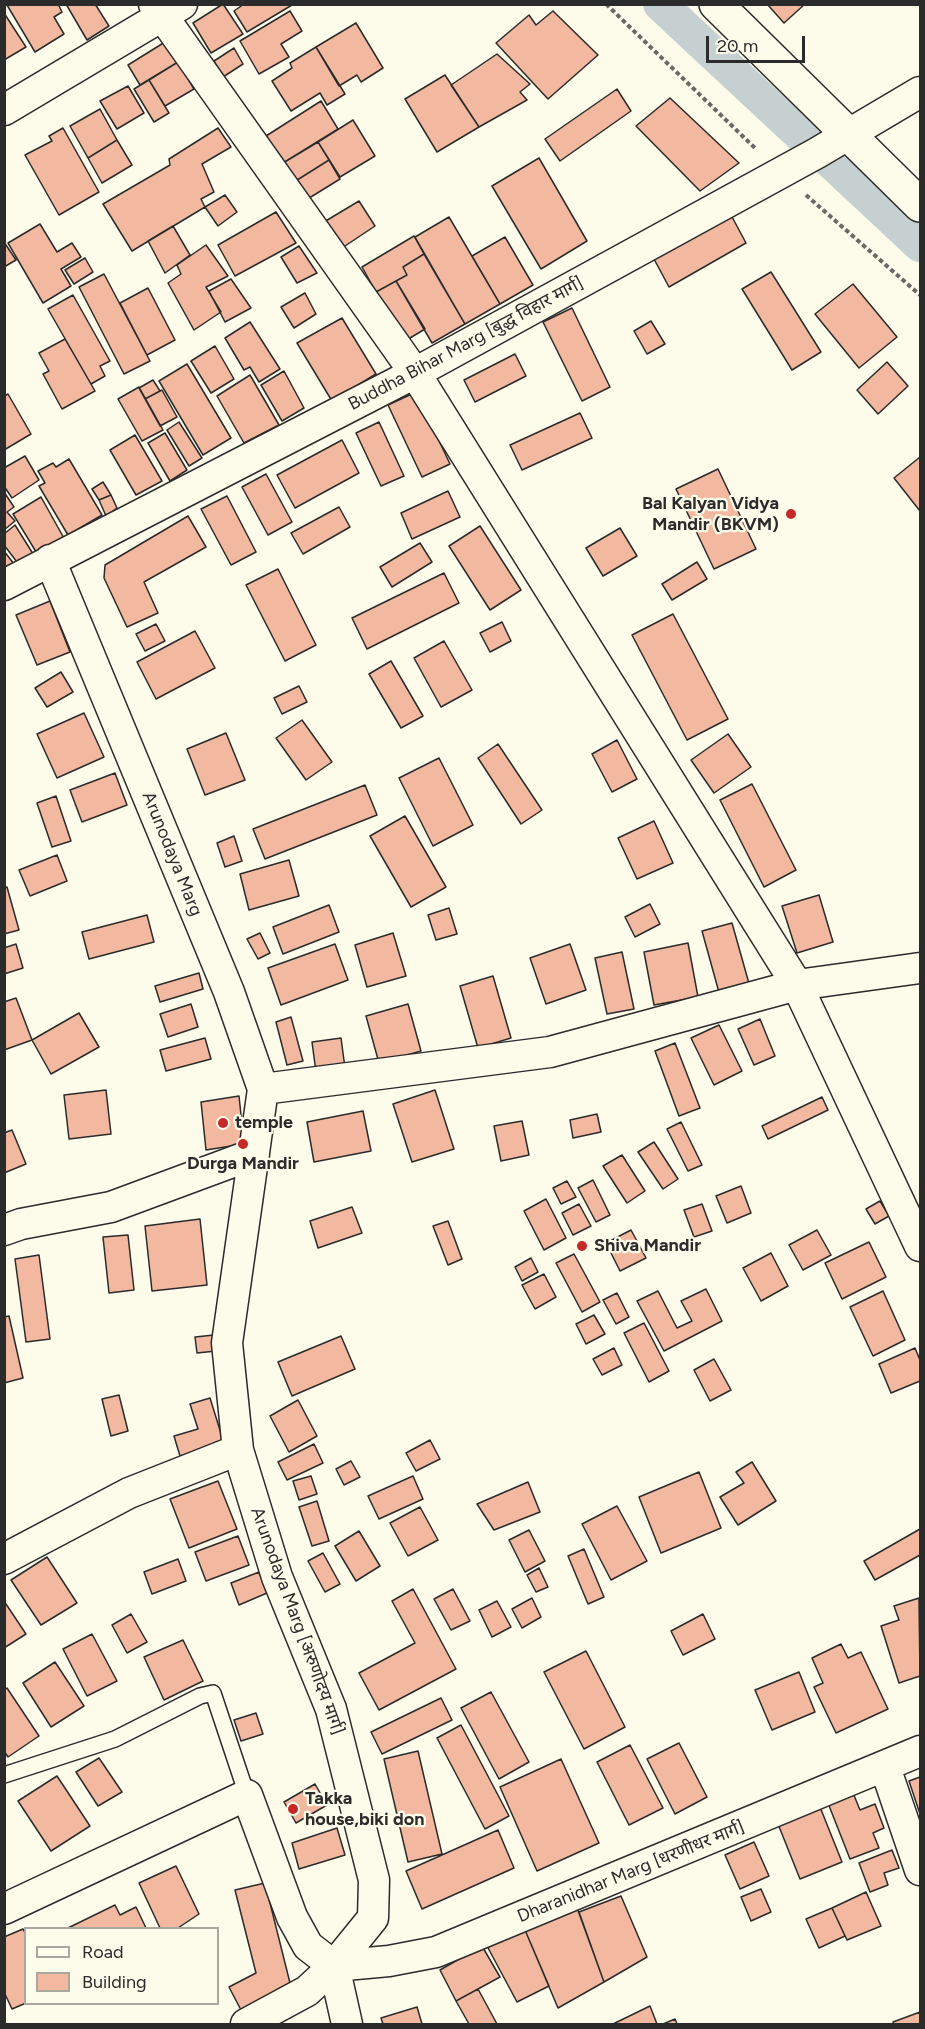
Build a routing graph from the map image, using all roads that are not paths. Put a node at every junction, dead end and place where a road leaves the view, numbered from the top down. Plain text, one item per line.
1 (717, 4) edge
2 (166, 9) edge
3 (921, 92) edge
4 (4, 110) edge
5 (849, 134) junction
6 (921, 205) edge
7 (415, 373) junction
8 (50, 560) junction
9 (4, 585) edge
10 (921, 968) edge
11 (796, 985) junction
12 (262, 1089) junction
13 (254, 1154) junction
14 (4, 1230) edge
15 (921, 1246) edge
16 (238, 1450) junction
17 (4, 1559) edge
18 (921, 1751) edge
19 (885, 1767) junction
20 (4, 1775) edge
21 (247, 1796) junction
22 (921, 1870) edge
23 (4, 1909) edge
24 (334, 1966) junction
25 (246, 2025) edge
26 (347, 2025) edge

1 - 5 street
2 - 4 street
2 - 7 street
3 - 5 street, Buddha Bihar Marg [बुद्ध विहार मार्ग]
5 - 6 street
5 - 7 street, Buddha Bihar Marg [बुद्ध विहार मार्ग]
7 - 8 street, Buddha Bihar Marg [बुद्ध विहार मार्ग]
7 - 11 street
8 - 9 street, Buddha Bihar Marg [बुद्ध विहार मार्ग]
8 - 12 street, Arunodaya Marg
10 - 11 street
11 - 12 street
11 - 15 street
12 - 13 street, Arunodaya Marg
13 - 14 street
13 - 16 street, Arunodaya Marg [अरुणोदय मार्ग]
16 - 17 street
16 - 24 street, Arunodaya Marg [अरुणोदय मार्ग]
18 - 19 street, Dharanidhar Marg [धरणीधर मार्ग]
19 - 22 street
19 - 24 street, Dharanidhar Marg [धरणीधर मार्ग]
20 - 21 lane
21 - 23 street
21 - 24 street
24 - 25 street, Arunodaya Marg [अरुणोदय मार्ग]
24 - 26 street

